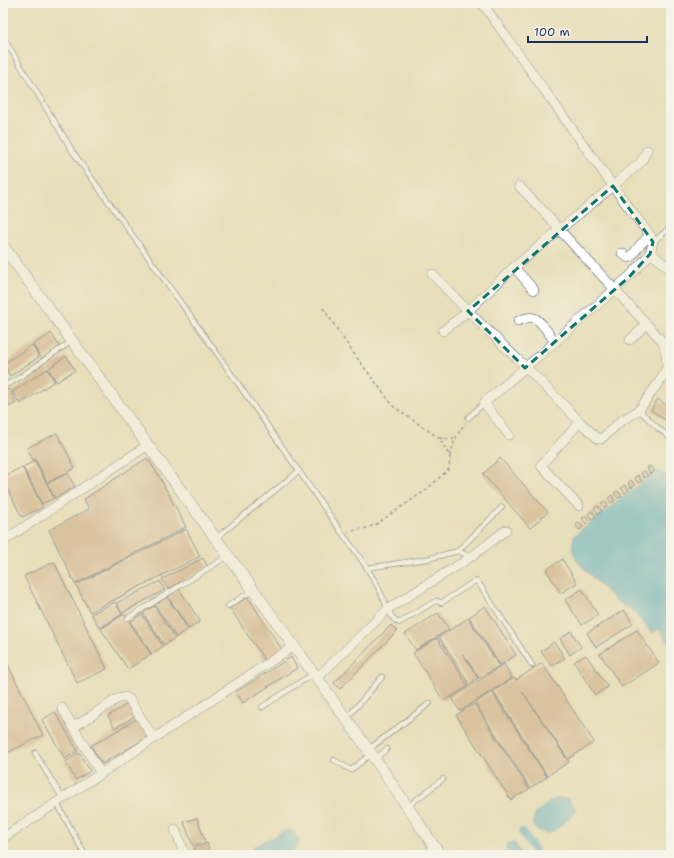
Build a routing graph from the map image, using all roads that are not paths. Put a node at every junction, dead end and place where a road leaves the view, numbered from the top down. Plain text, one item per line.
1 (482, 3) edge
2 (3, 37) edge
3 (647, 150) dead end
4 (519, 186) dead end
5 (613, 186) junction
6 (671, 227) edge
7 (560, 230) junction
8 (652, 238) junction
9 (3, 246) edge
10 (650, 252) junction
11 (622, 254) dead end
12 (514, 267) junction
13 (671, 270) edge
14 (432, 274) dead end
15 (534, 290) dead end
16 (614, 290) junction
17 (468, 311) junction
18 (518, 321) dead end
19 (647, 324) junction
20 (443, 331) dead end
21 (630, 340) dead end
22 (72, 341) junction
23 (555, 342) junction
24 (525, 368) junction
25 (669, 368) edge
26 (3, 386) edge
27 (484, 403) junction
28 (639, 410) junction
29 (467, 420) road end
30 (580, 422) junction
31 (509, 435) dead end
32 (671, 438) edge
33 (148, 446) junction
34 (299, 471) junction
35 (579, 506) dead end
36 (502, 507) dead end
37 (506, 530) dead end
38 (216, 538) junction
39 (3, 541) edge
40 (458, 551) junction
41 (228, 556) junction
42 (471, 557) junction
43 (367, 568) junction
44 (253, 590) junction
45 (228, 606) dead end
46 (388, 609) junction
47 (128, 618) dead end
48 (294, 646) junction
49 (532, 665) dead end
50 (315, 676) junction
51 (382, 677) dead end
52 (430, 703) dead end
53 (262, 707) dead end
54 (62, 708) dead end
55 (346, 719) junction
56 (74, 727) junction
57 (154, 739) junction
58 (387, 749) dead end
59 (35, 753) dead end
60 (371, 754) junction
61 (334, 760) dead end
62 (101, 774) junction
63 (443, 779) dead end
64 (60, 801) junction
65 (407, 807) junction
66 (175, 829) dead end
67 (3, 838) edge
68 (438, 852) edge
69 (85, 855) edge
70 (185, 855) edge
71 (425, 855) edge

1 - 5 street
2 - 34 lane
3 - 5 street
4 - 7 street
5 - 7 street
5 - 8 street
6 - 8 lane
7 - 12 street
7 - 16 street
8 - 10 street
8 - 11 street
9 - 22 street
10 - 13 street
10 - 16 street
12 - 15 street
12 - 17 street
14 - 17 street
16 - 19 street
16 - 23 street
17 - 20 street
17 - 24 street
18 - 23 street
19 - 21 street
19 - 25 street
22 - 26 lane
22 - 33 street
23 - 24 street
24 - 27 street
24 - 30 street
25 - 28 street
27 - 29 lane
27 - 31 street
28 - 30 street
28 - 32 lane
30 - 35 street
33 - 38 street
33 - 39 street
34 - 38 lane
34 - 43 lane
36 - 40 lane
37 - 42 street
38 - 41 street
40 - 42 lane
40 - 43 lane
41 - 44 street
41 - 47 lane
42 - 46 street
43 - 46 lane
44 - 45 lane
44 - 48 street
46 - 49 lane
46 - 50 street
48 - 50 street
48 - 57 street
50 - 53 lane
50 - 55 street
51 - 55 lane
52 - 60 lane
54 - 56 street
55 - 60 street
56 - 57 street
56 - 62 street
57 - 62 street
58 - 60 lane
59 - 64 lane
60 - 61 lane
60 - 65 street
62 - 64 street
63 - 65 lane
64 - 67 street
64 - 69 lane
65 - 68 street
66 - 70 street
68 - 71 street

